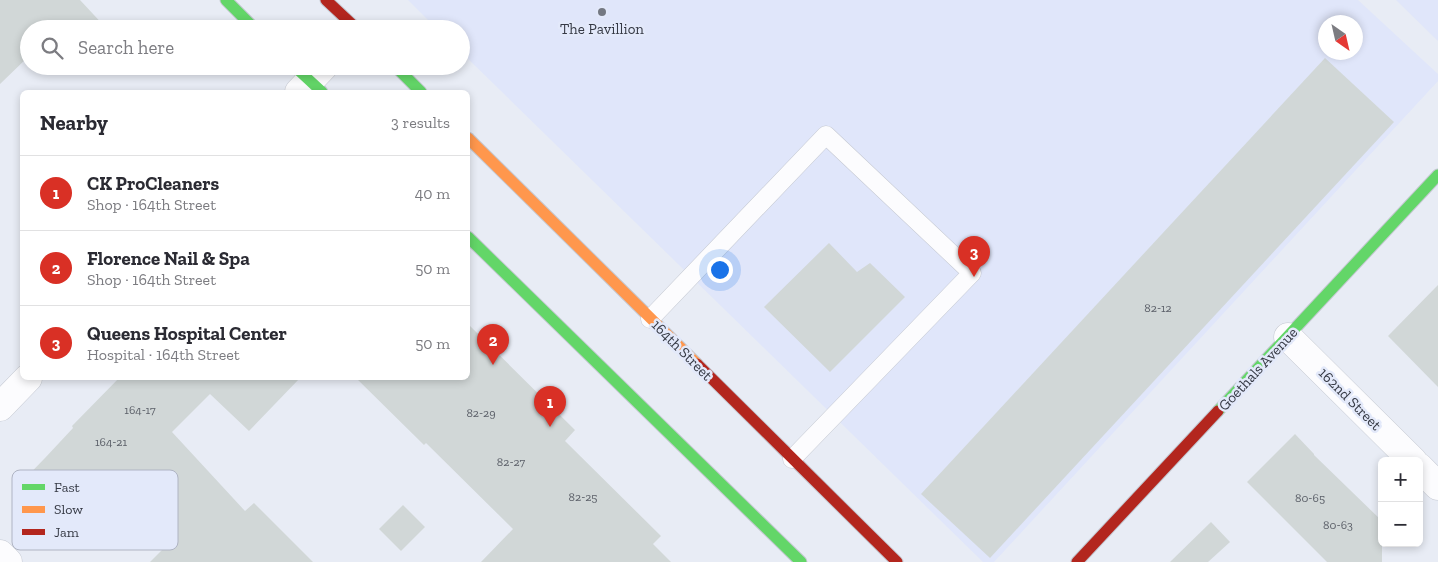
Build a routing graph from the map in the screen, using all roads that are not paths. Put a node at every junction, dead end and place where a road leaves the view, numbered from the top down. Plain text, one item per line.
1 (226, 0) edge
2 (326, 0) edge
3 (246, 20) edge
4 (347, 20) edge
5 (404, 75) edge
6 (419, 90) edge
7 (470, 140) edge
8 (1438, 175) edge
9 (470, 239) edge
10 (650, 319) junction
11 (1288, 337) junction
12 (26, 380) edge
13 (0, 407) edge
14 (1409, 457) edge
15 (792, 459) junction
16 (1423, 471) edge
17 (1438, 486) edge
18 (0, 554) edge
19 (8, 562) edge
20 (801, 562) edge
21 (897, 562) edge
22 (1077, 562) edge

1 - 3 street
2 - 4 street
5 - 6 street
7 - 10 street, 164th Street
8 - 11 street, Goethals Avenue
9 - 20 street
10 - 15 street, 164th Street
10 - 15 lane
11 - 14 street, 162nd Street
11 - 22 street, Goethals Avenue
12 - 13 street
15 - 21 street, 164th Street
16 - 17 street
18 - 19 street

